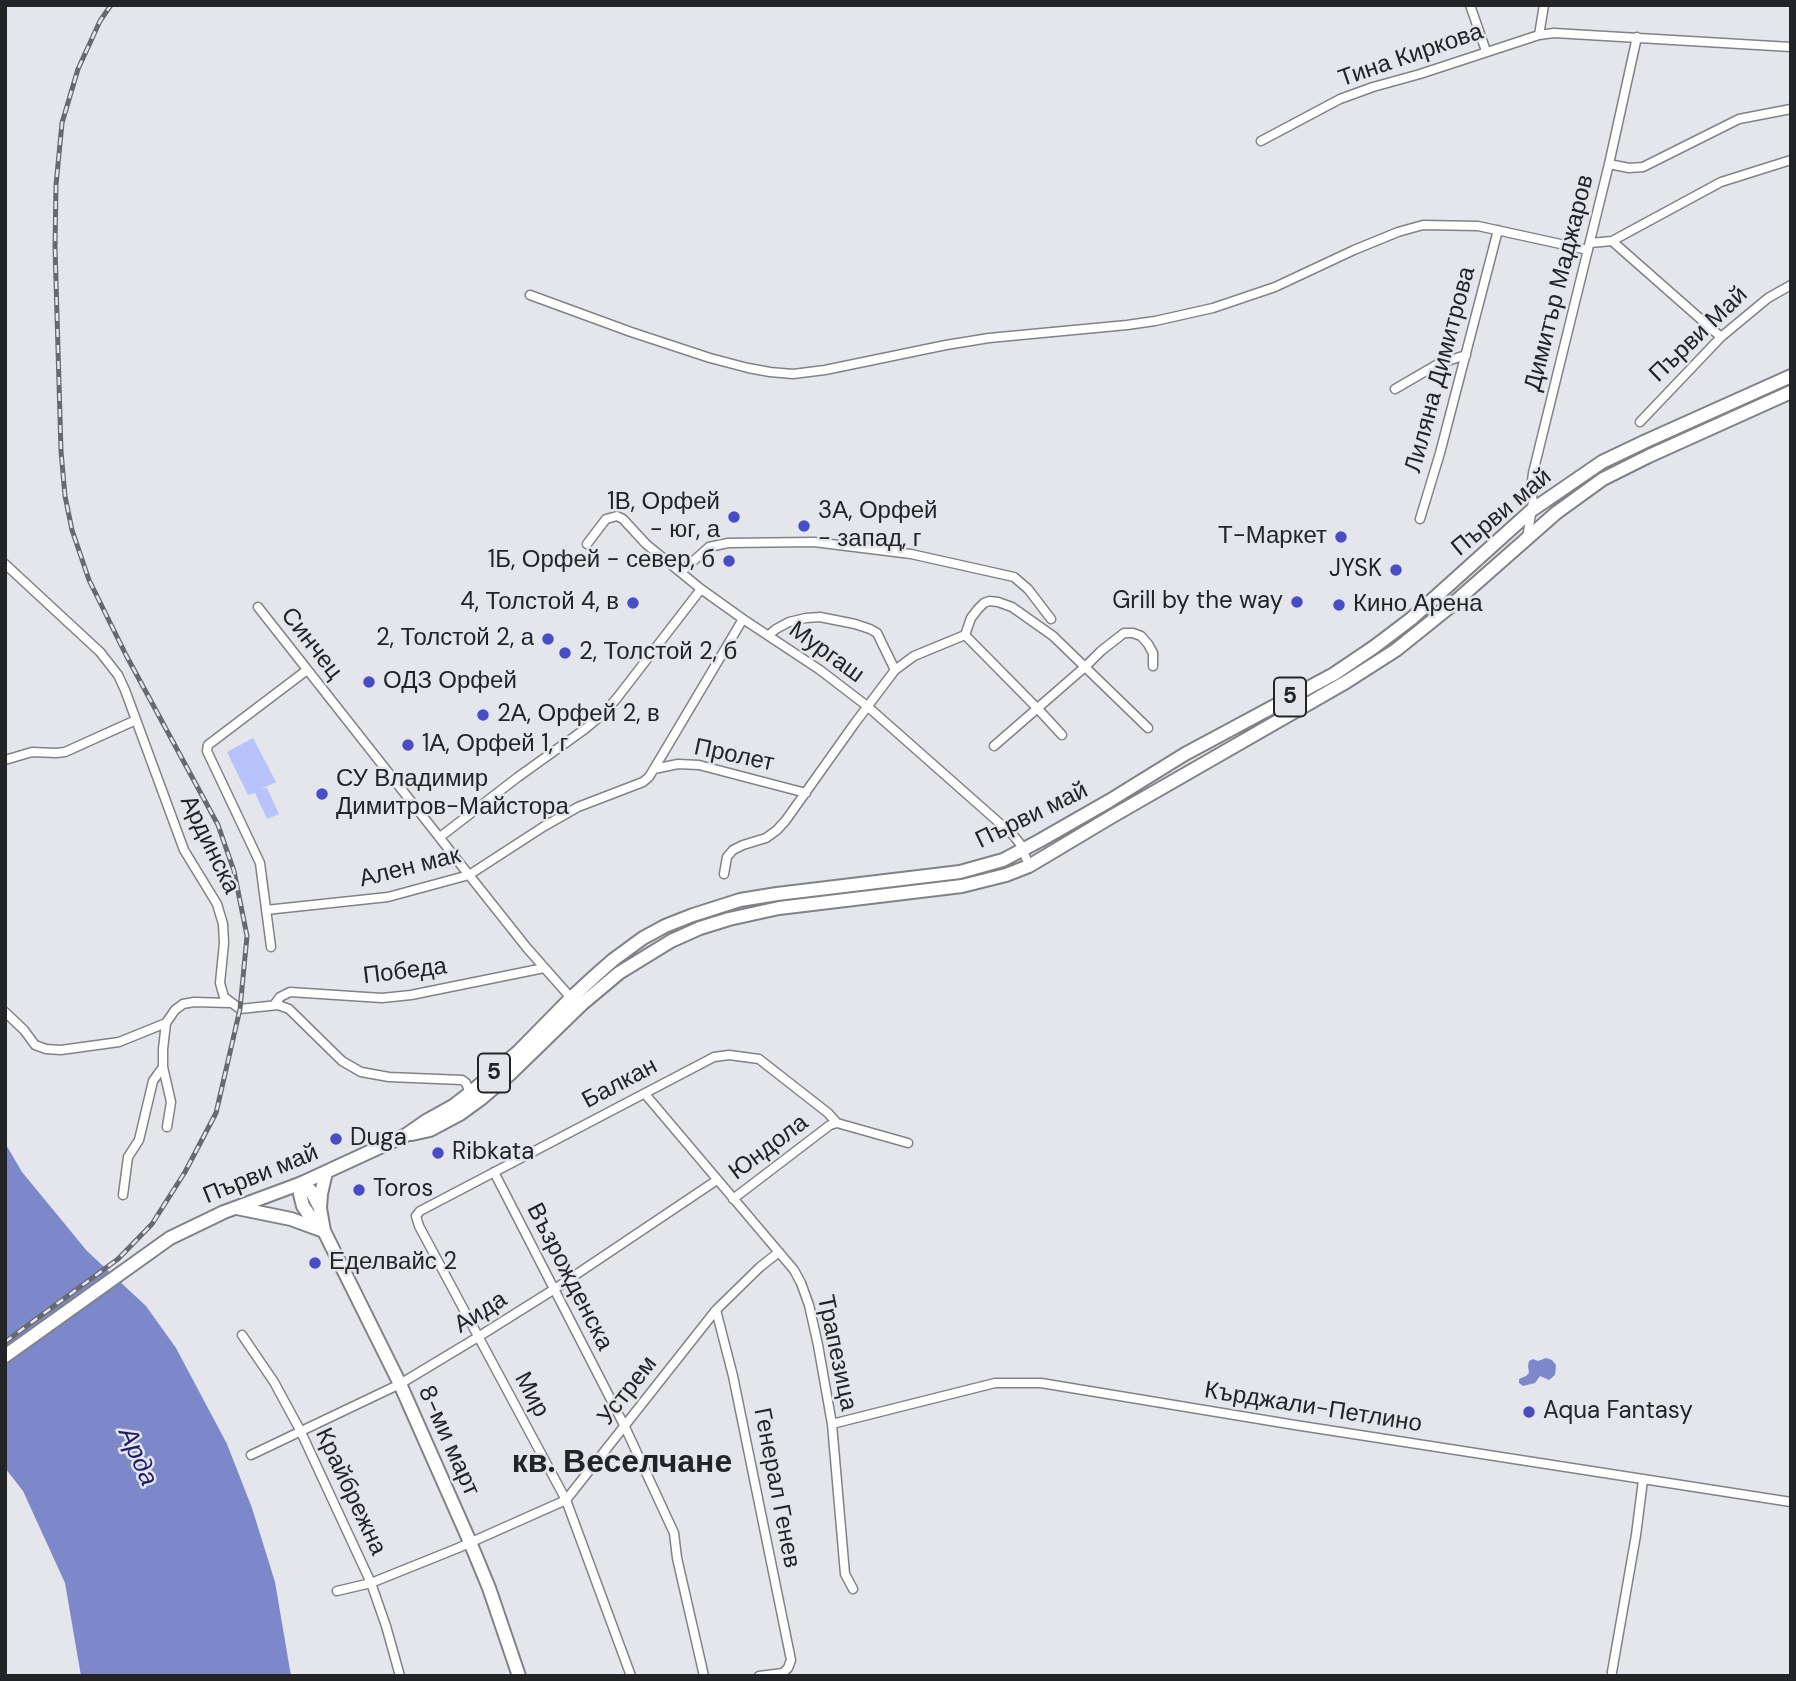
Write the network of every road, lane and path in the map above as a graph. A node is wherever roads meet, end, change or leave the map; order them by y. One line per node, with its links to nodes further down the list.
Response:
1 (1470, 5): 6 (street)
2 (1544, 5): 3 (street)
3 (1539, 35): 4 (street, Тина Киркова); 6 (street, Тина Киркова)
4 (1637, 37): 5 (street, Тина Киркова); 10 (street, Димитър Маджаров)
5 (1791, 47)
6 (1486, 51): 8 (street, Тина Киркова)
7 (1791, 109): 10 (street)
8 (1261, 141)
9 (1791, 160): 12 (street)
10 (1609, 164): 13 (street, Димитър Маджаров)
11 (1498, 230): 13 (street); 15 (street); 17 (street, Лиляна Димитрова)
12 (1612, 241): 13 (street); 16 (street)
13 (1589, 247): 23 (street, Димитър Маджаров)
14 (1791, 285): 16 (street, Първи Май)
15 (530, 295)
16 (1721, 337): 21 (street, Първи Май)
17 (1466, 355): 19 (street); 24 (street, Лиляна Димитрова)
18 (1791, 376): 23 (main road, Първи май / 5)
19 (1395, 389)
20 (1791, 392): 22 (main road, Първи Май / 5)
21 (1640, 422)
22 (1579, 496): 25 (main road, Първи май / 5)
23 (1532, 510): 25 (street, Димитър Маджаров); 49 (main road, Първи май / 5)
24 (1420, 519)
25 (1527, 538): 50 (main road, Първи май / 5)
26 (587, 544): 28 (street, Мургаш)
27 (5, 564): 41 (street, Ардинска)
28 (681, 572): 29 (street, Мургаш); 32 (street)
29 (702, 589): 31 (street, Мургаш); 48 (street)
30 (258, 607): 37 (street, Синчец)
31 (743, 619): 33 (street, Мургаш); 46 (street, Ален мак)
32 (1051, 619)
33 (769, 635): 38 (street); 39 (street, Мургаш)
34 (965, 635): 35 (street); 38 (street); 40 (street)
35 (1086, 666): 36 (street); 40 (street); 42 (street)
36 (1153, 666)
37 (307, 670): 48 (street, Синчец); 53 (street)
38 (895, 670): 39 (street)
39 (867, 706): 47 (street); 49 (street, Мургаш)
40 (1038, 709): 43 (street); 44 (street)
41 (136, 720): 45 (street); 57 (street, Ардинска)
42 (1148, 728)
43 (1062, 735)
44 (994, 746)
45 (5, 760)
46 (654, 769): 47 (street, Пролет); 52 (street, Ален мак)
47 (806, 793): 51 (street)
48 (440, 837): 52 (street, Синчец)
49 (1023, 850): 50 (street, Мургаш); 56 (main road, Първи май / 5)
50 (1029, 866): 56 (main road, Първи май / 5)
51 (724, 874)
52 (469, 875): 53 (street, Ален мак); 55 (street, Синчец)
53 (266, 910): 54 (street)
54 (271, 947)
55 (544, 968): 56 (street, Синчец); 58 (street, Победа)
56 (575, 1002): 62 (main road, Първи май / 5); 66 (main road, Първи май / 5)
57 (230, 1003): 58 (street); 60 (street)
58 (274, 1005): 62 (street)
59 (5, 1012): 60 (street)
60 (166, 1023): 61 (street)
61 (163, 1067): 65 (street); 72 (street)
62 (470, 1093): 66 (main road, Първи май / 5)
63 (645, 1094): 64 (street, Балкан); 69 (street, Балкан); 70 (street, Трапезица)
64 (837, 1123): 67 (street, Юндола); 73 (street, Юндола)
65 (167, 1126)
66 (406, 1136): 68 (main road, Първи май / 5)
67 (908, 1143)
68 (326, 1172): 71 (main road, Първи май / 5); 75 (main road)
69 (494, 1172): 76 (street, Балкан); 79 (street, Възрожденска)
70 (717, 1180): 73 (street, Трапезица); 79 (street, Аида)
71 (302, 1183): 74 (main road, Първи май / 5); 75 (main road); 77 (main road)
72 (123, 1195)
73 (733, 1199): 78 (street, Трапезица)
74 (233, 1208): 77 (main road); 83 (main road, Първи май / 5)
75 (320, 1208): 77 (main road)
76 (416, 1216): 82 (street, Мир)
77 (324, 1231): 84 (main road, 8-ми март)
78 (779, 1252): 80 (street, Устрем); 85 (street, Трапезица)
79 (553, 1290): 82 (street, Аида); 86 (street, Възрожденска)
80 (716, 1310): 86 (street, Устрем); 101 (street, Генерал Генев)
81 (242, 1335): 87 (street, Крайбрежна)
82 (478, 1337): 84 (street, Аида); 90 (street, Мир)
83 (5, 1356)
84 (400, 1384): 87 (street, Аида); 92 (main road, 8-ми март)
85 (832, 1424): 89 (street, Кърджали-Петлино); 94 (street, Трапезица)
86 (625, 1427): 90 (street, Устрем); 100 (street, Възрожденска)
87 (300, 1430): 88 (street, Аида); 93 (street, Крайбрежна)
88 (251, 1455)
89 (1643, 1480): 91 (street, Кърджали-Петлино); 96 (street)
90 (566, 1500): 92 (street, Устрем); 99 (street, Мир)
91 (1791, 1502)
92 (470, 1542): 93 (street, Устрем); 98 (main road, 8-ми март)
93 (371, 1583): 95 (street, Устрем); 97 (street, Крайбрежна)
94 (853, 1590)
95 (337, 1591)
96 (1612, 1672)
97 (400, 1676)
98 (519, 1676)
99 (631, 1676)
100 (704, 1676)
101 (759, 1676)

